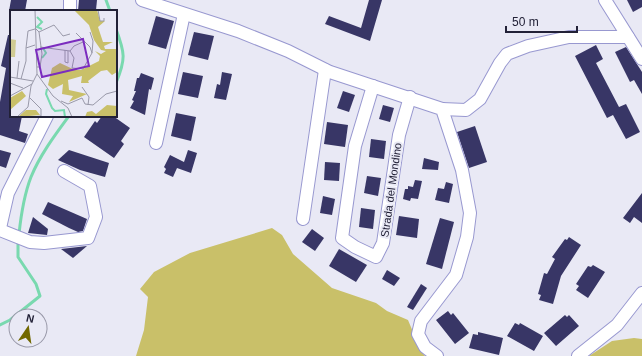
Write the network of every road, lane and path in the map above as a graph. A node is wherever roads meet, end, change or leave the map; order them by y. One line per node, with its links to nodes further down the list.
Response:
1 (142, 0): 3 (street)
2 (605, 0): 4 (street)
3 (184, 14): 6 (street); 11 (street)
4 (628, 37): 5 (street); 9 (street)
5 (642, 58)
6 (325, 70): 7 (street); 13 (street)
7 (373, 86): 8 (street); 8 (street, Strada del Mondino)
8 (410, 97): 9 (street)
9 (442, 109): 16 (street)
10 (46, 117): 14 (street)
11 (156, 142)
12 (64, 171): 14 (street)
13 (303, 219)
14 (0, 229)
15 (642, 293): 17 (street)
16 (438, 356)
17 (578, 356)

